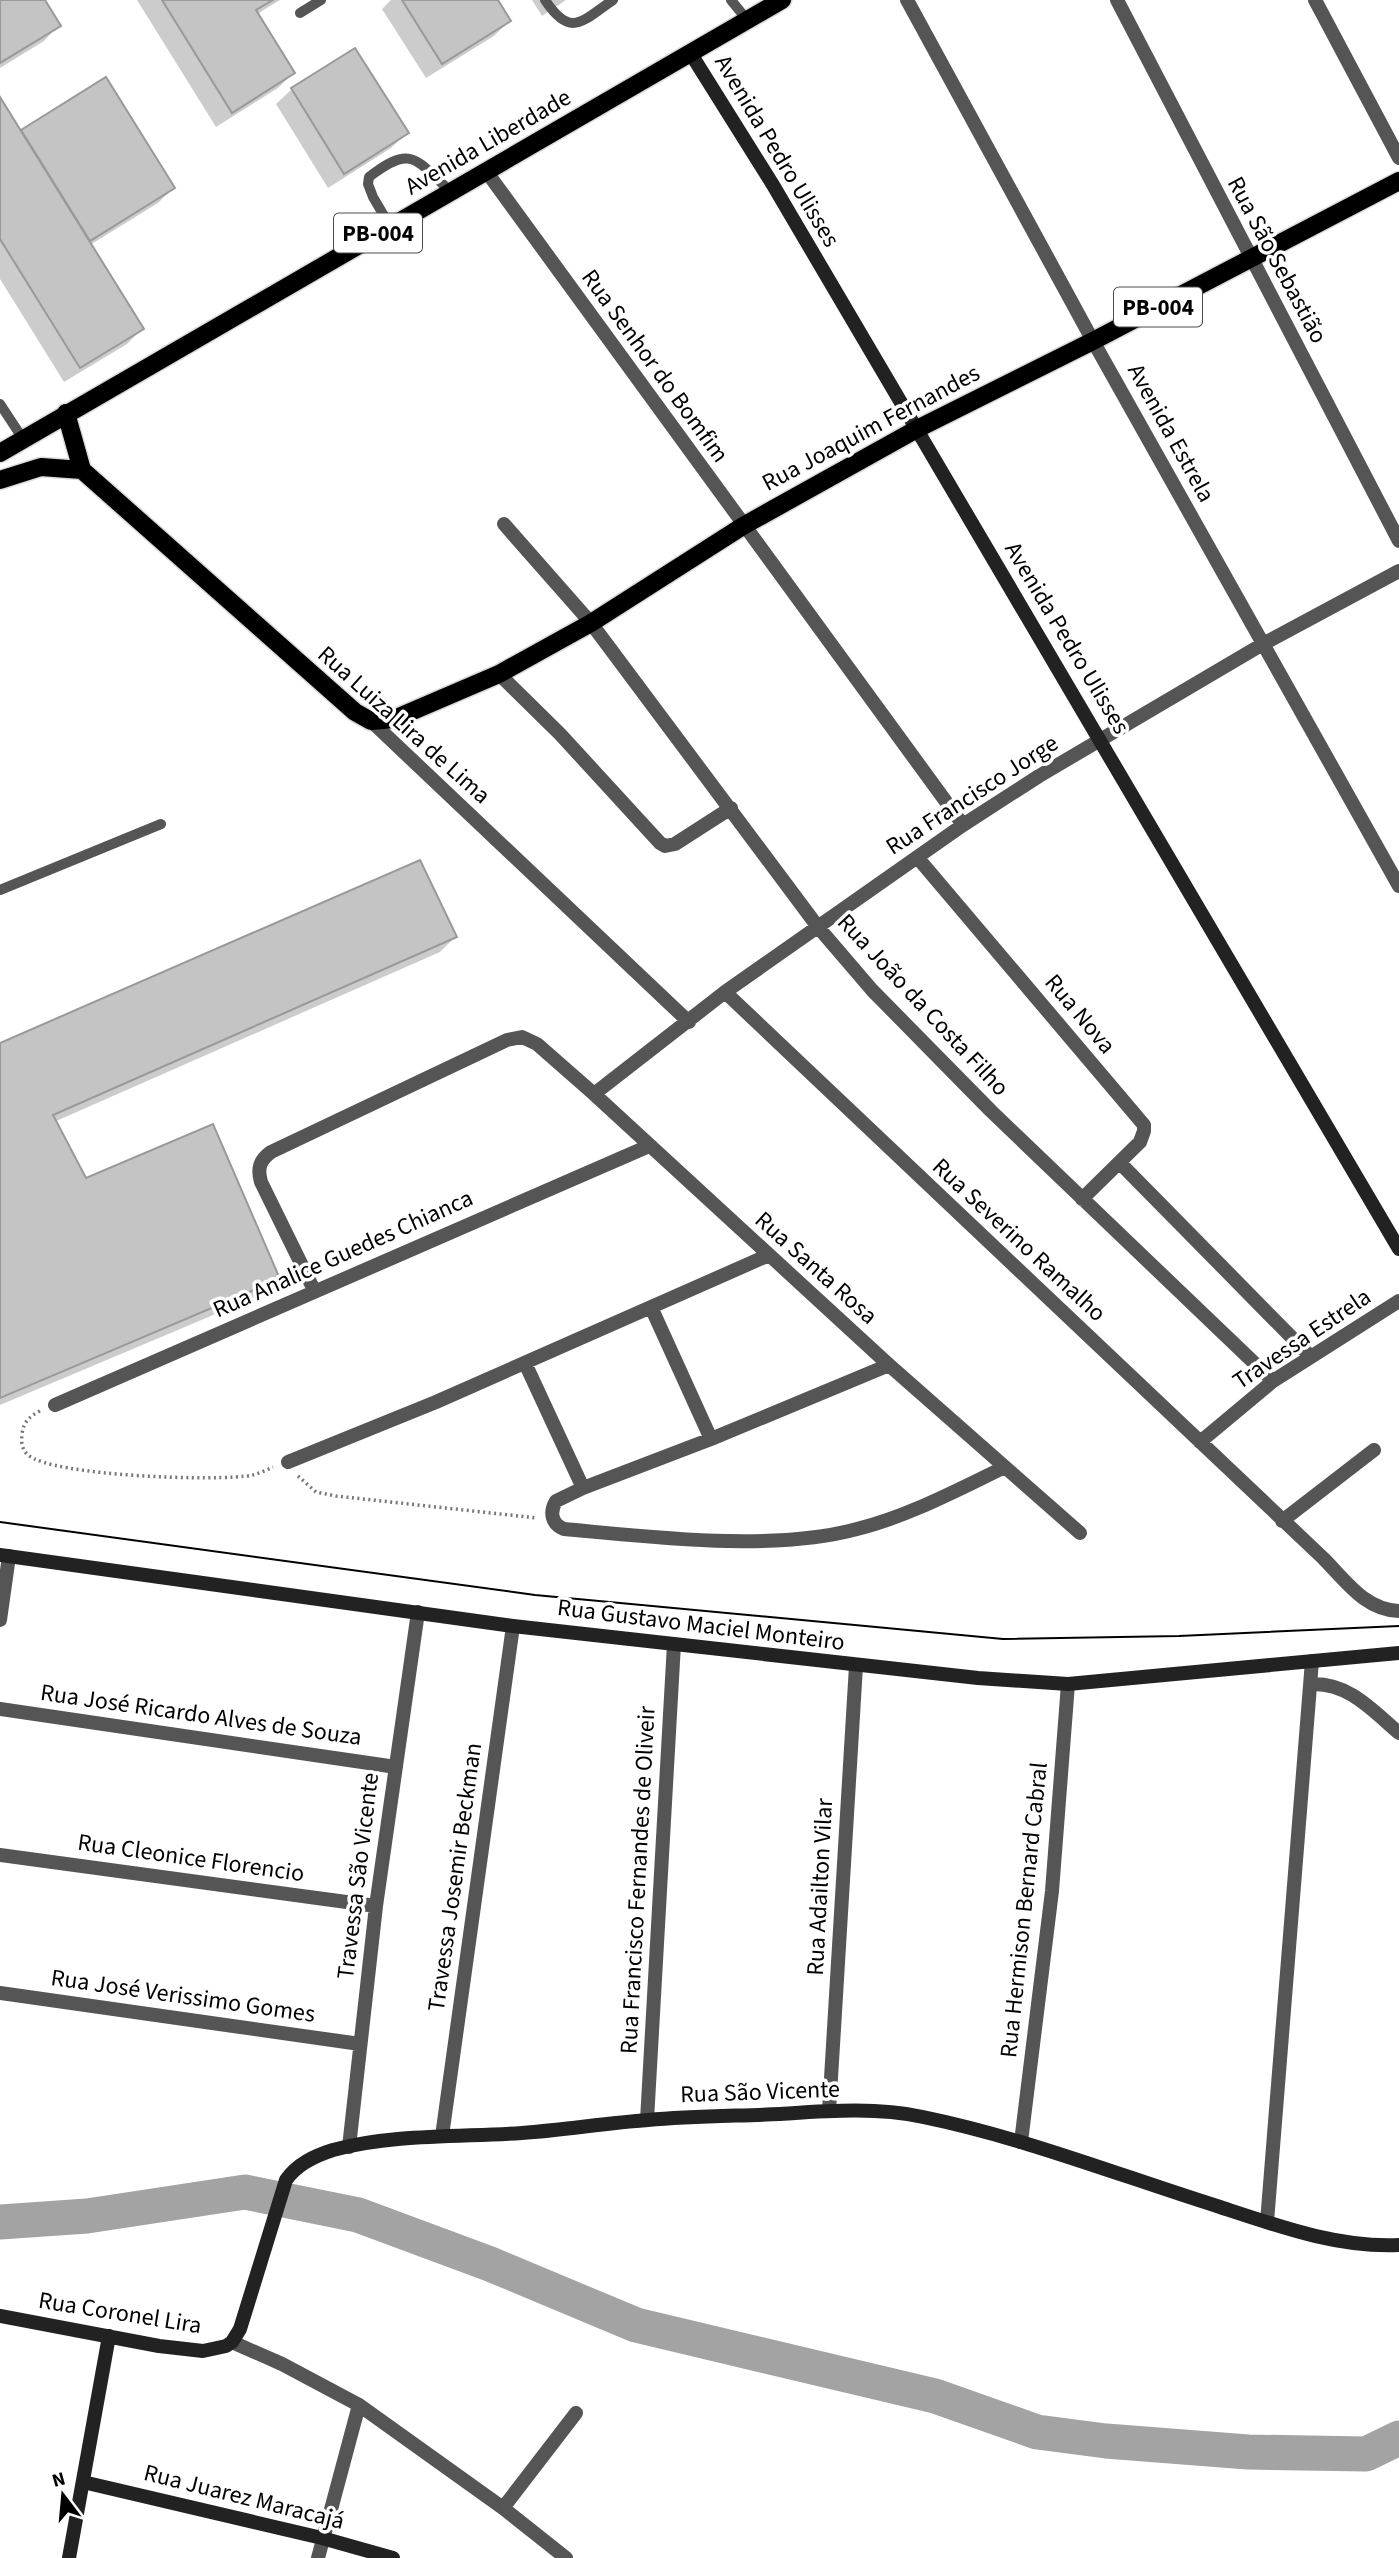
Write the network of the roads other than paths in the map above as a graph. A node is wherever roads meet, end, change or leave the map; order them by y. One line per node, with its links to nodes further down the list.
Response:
1 (321, 0): 9 (lane)
2 (545, 0): 3 (lane)
3 (613, 0)
4 (731, 0): 10 (lane)
5 (781, 0): 10 (main road, Avenida Liberdade / PB-004)
6 (907, 0): 18 (street, Avenida Estrela)
7 (1117, 0): 17 (street, Rua São Sebastião)
8 (1315, 0): 12 (street)
9 (300, 13)
10 (748, 21): 11 (main road, Avenida Liberdade / PB-004)
11 (691, 54): 13 (main road, Avenida Liberdade / PB-004); 21 (street, Avenida Pedro Ulisses)
12 (1399, 158)
13 (486, 171): 15 (main road, Avenida Liberdade / PB-004); 27 (street, Rua Senhor do Bomfim)
14 (1399, 181): 17 (main road, Rua Joaquim Fernandes / PB-004)
15 (450, 191): 16 (main road, Avenida Liberdade / PB-004); 16 (lane)
16 (390, 226): 20 (main road, Avenida Liberdade / PB-004)
17 (1250, 258): 18 (main road, Rua Joaquim Fernandes / PB-004); 28 (street, Rua São Sebastião)
18 (1093, 341): 21 (main road, Rua Joaquim Fernandes / PB-004); 31 (street, Avenida Estrela)
19 (0, 404): 22 (lane)
20 (66, 413): 22 (main road, Avenida Liberdade / PB-004); 24 (main road)
21 (917, 429): 27 (main road, Rua Joaquim Fernandes / PB-004); 34 (street, Avenida Pedro Ulisses)
22 (23, 439): 23 (main road, Avenida Liberdade / PB-004)
23 (0, 453)
24 (82, 470): 25 (main road); 33 (main road, Rua Luiza Lira de Lima)
25 (0, 480)
26 (504, 524): 30 (street, Rua João da Costa Filho)
27 (743, 526): 30 (main road, Rua Joaquim Fernandes / PB-004); 37 (street, Rua Senhor do Bomfim)
28 (1399, 541)
29 (1399, 571): 31 (street, Rua Francisco Jorge)
30 (592, 623): 32 (main road, Rua Joaquim Fernandes / PB-004); 35 (street, Rua João da Costa Filho)
31 (1263, 644): 34 (street, Rua Francisco Jorge); 39 (street, Avenida Estrela)
32 (499, 674): 33 (main road, Rua Joaquim Fernandes / PB-004); 35 (street)
33 (372, 722): 43 (street, Rua Luiza Lira de Lima)
34 (1101, 740): 37 (street, Rua Francisco Jorge); 48 (street, Avenida Pedro Ulisses)
35 (731, 808): 41 (street, Rua João da Costa Filho)
36 (162, 824): 40 (lane)
37 (963, 825): 38 (street, Rua Francisco Jorge)
38 (917, 856): 41 (street, Rua Francisco Jorge); 46 (street, Rua Nova)
39 (1399, 886)
40 (0, 890)
41 (818, 927): 42 (street, Rua Francisco Jorge); 47 (street, Rua João da Costa Filho)
42 (725, 992): 43 (street, Rua Francisco Jorge); 59 (street, Rua Severino Ramalho)
43 (688, 1022): 44 (street, Rua Francisco Jorge)
44 (594, 1094): 45 (street, Rua Santa Rosa); 50 (street, Rua Santa Rosa)
45 (649, 1146): 49 (street, Rua Santa Rosa); 50 (street, Rua Analice Guedes Chianca)
46 (1120, 1163): 47 (street, Rua Nova); 53 (street)
47 (1082, 1199): 56 (street, Rua João da Costa Filho)
48 (1399, 1249)
49 (769, 1255): 52 (street); 55 (street, Rua Santa Rosa)
50 (314, 1290): 57 (street, Rua Analice Guedes Chianca)
51 (1399, 1301): 53 (street, Travessa Estrela)
52 (651, 1307): 54 (street); 58 (street)
53 (1310, 1356): 56 (street, Travessa Estrela)
54 (525, 1363): 61 (street); 63 (street)
55 (888, 1365): 58 (street); 62 (street, Rua Santa Rosa)
56 (1273, 1381): 59 (street, Travessa Estrela)
57 (55, 1405)
58 (711, 1439): 63 (street)
59 (1199, 1442): 64 (street, Rua Severino Ramalho)
60 (1374, 1450): 64 (street)
61 (288, 1462)
62 (1005, 1467): 63 (street); 65 (street, Rua Santa Rosa)
63 (583, 1488)
64 (1282, 1521): 67 (street, Rua Severino Ramalho)
65 (1080, 1534)
66 (4, 1556): 68 (street, Rua Gustavo Maciel Monteiro); 69 (street)
67 (1399, 1611)
68 (418, 1612): 70 (street, Rua Gustavo Maciel Monteiro); 79 (street, Travessa São Vicente)
69 (0, 1620)
70 (513, 1626): 71 (street, Rua Gustavo Maciel Monteiro); 86 (street, Travessa Josemir Beckman)
71 (674, 1644): 74 (street, Rua Gustavo Maciel Monteiro); 85 (street, Rua Francisco Fernandes de Oliveir)
72 (1399, 1653): 73 (street, Rua Gustavo Maciel Monteiro)
73 (1312, 1661): 75 (street, Rua Gustavo Maciel Monteiro); 76 (street)
74 (856, 1666): 75 (street, Rua Gustavo Maciel Monteiro); 84 (street, Rua Adailton Vilar)
75 (1068, 1684): 87 (street, Rua Hermison Bernard Cabral)
76 (1312, 1684): 78 (street); 89 (street)
77 (0, 1709): 79 (street, Rua José Ricardo Alves de Souza)
78 (1399, 1733)
79 (396, 1767): 81 (street, Travessa São Vicente)
80 (0, 1855): 81 (street, Rua Cleonice Florencio)
81 (376, 1906): 83 (street, Travessa São Vicente)
82 (0, 1993): 83 (street, Rua José Verissimo Gomes)
83 (360, 2044): 88 (street, Travessa São Vicente)
84 (829, 2111): 85 (street, Rua São Vicente); 87 (street, Rua São Vicente)
85 (647, 2120): 86 (street, Rua São Vicente)
86 (442, 2136): 88 (street, Rua São Vicente)
87 (1021, 2141): 89 (street, Rua São Vicente)
88 (349, 2147): 93 (street, Rua São Vicente)
89 (1267, 2222): 90 (street, Rua São Vicente)
90 (1399, 2245)
91 (0, 2316): 92 (street, Rua Coronel Lira)
92 (109, 2336): 93 (street, Rua Coronel Lira); 96 (street)
93 (232, 2342): 94 (street)
94 (359, 2405): 97 (street); 98 (street)
95 (576, 2413): 97 (street)
96 (83, 2482): 98 (street, Rua Juarez Maracajá); 100 (street)
97 (503, 2508): 99 (street)
98 (322, 2539): 101 (street); 102 (street, Rua Juarez Maracajá)
99 (559, 2556)
100 (69, 2558)
101 (318, 2558)
102 (393, 2558)

